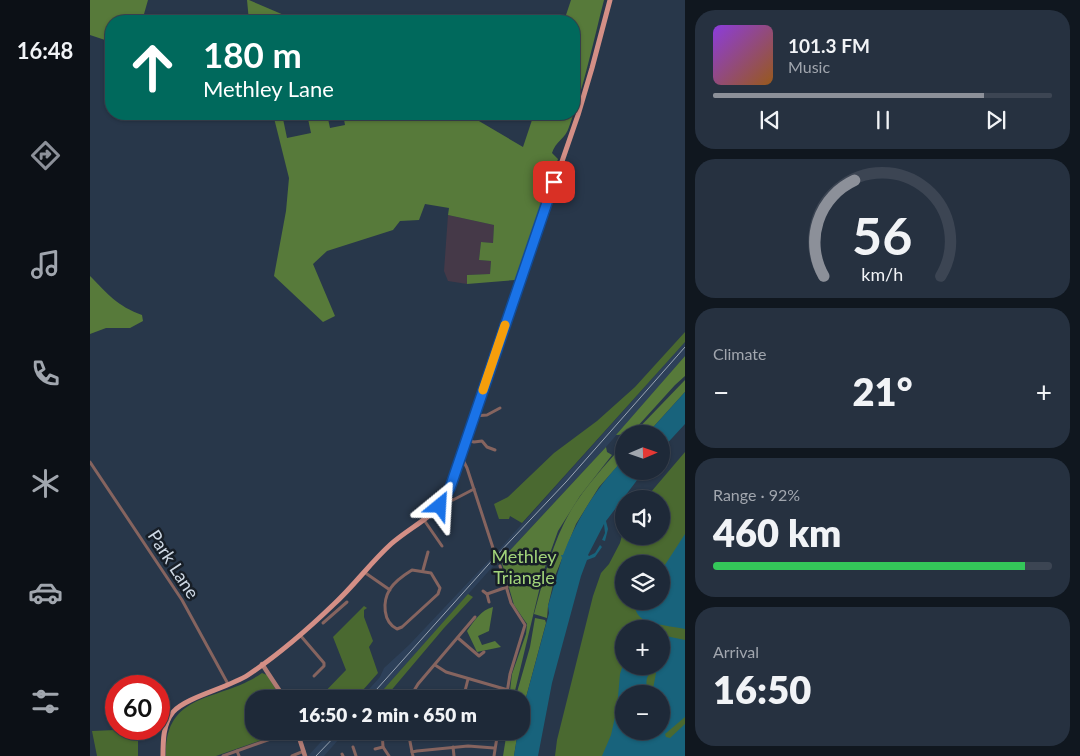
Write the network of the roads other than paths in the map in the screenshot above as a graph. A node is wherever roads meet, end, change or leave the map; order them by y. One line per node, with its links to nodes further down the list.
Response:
1 (610, 0): 2 (main road)
2 (580, 108)
3 (576, 120): 5 (main road)
4 (500, 408): 5 (street)
5 (474, 416): 6 (main road)
6 (466, 440): 7 (street); 8 (main road)
7 (495, 450)
8 (460, 461): 10 (street); 11 (main road)
9 (90, 462): 36 (street, Park Lane)
10 (474, 489): 11 (street); 14 (street)
11 (446, 498): 12 (main road)
12 (424, 519): 13 (street); 18 (main road)
13 (442, 546)
14 (494, 551)
15 (428, 552): 17 (street)
16 (500, 566): 19 (street)
17 (423, 570): 20 (street); 20 (street)
18 (364, 572): 20 (street); 25 (main road)
19 (507, 587): 22 (street); 40 (street)
20 (390, 590)
21 (483, 591): 22 (street)
22 (487, 594): 24 (street)
23 (346, 602): 26 (street)
24 (489, 602)
25 (329, 609): 26 (street); 29 (main road)
26 (334, 614): 28 (street)
27 (475, 616): 30 (street)
28 (324, 624)
29 (300, 634): 32 (main road); 34 (street)
30 (458, 638): 31 (street); 33 (street)
31 (484, 652)
32 (262, 664): 36 (main road); 37 (street)
33 (435, 665): 35 (street); 38 (street)
34 (314, 676)
35 (468, 679): 39 (street); 40 (street)
36 (229, 686): 55 (main road)
37 (279, 690)
38 (413, 690)
39 (465, 690)
40 (508, 690)
41 (269, 740): 51 (street)
42 (299, 740): 52 (street)
43 (383, 740): 47 (street)
44 (410, 740): 53 (street)
45 (496, 740): 49 (street)
46 (353, 747): 54 (street)
47 (383, 747): 50 (street); 59 (street)
48 (453, 747): 49 (street); 53 (street); 60 (street)
49 (494, 748): 61 (street)
50 (374, 749)
51 (237, 751): 56 (street); 57 (street)
52 (305, 754): 58 (street)
53 (412, 754)
54 (359, 755)
55 (163, 756)
56 (223, 756)
57 (239, 756)
58 (292, 756)
59 (389, 756)
60 (454, 756)
61 (494, 756)

